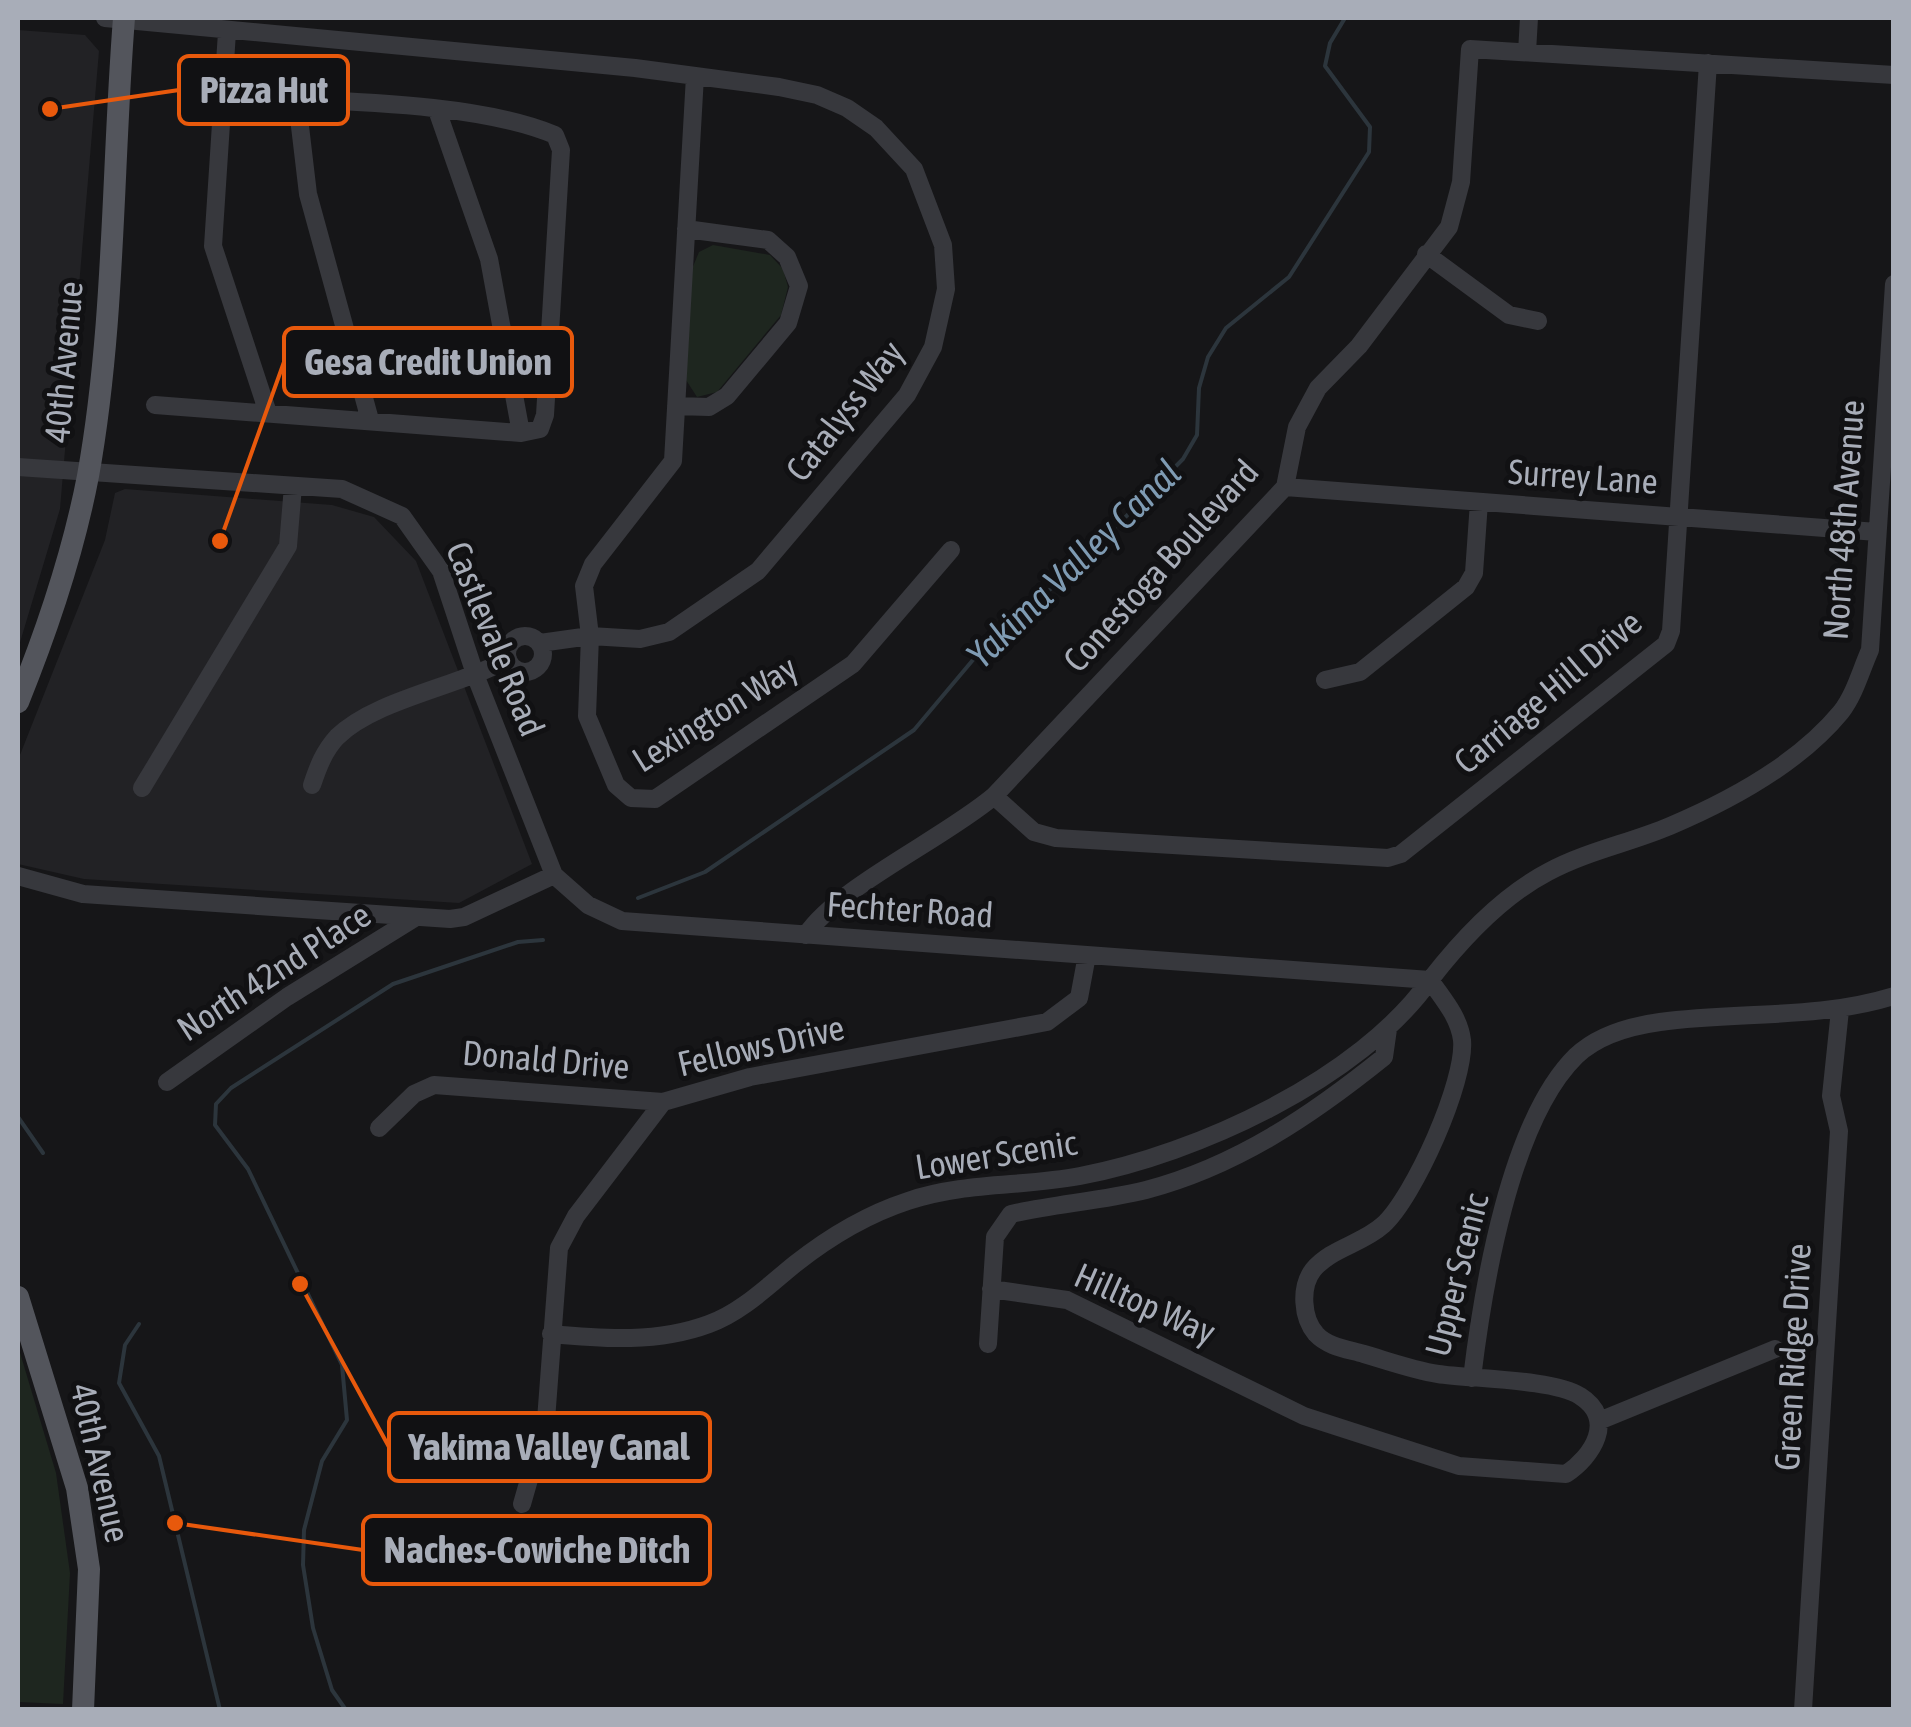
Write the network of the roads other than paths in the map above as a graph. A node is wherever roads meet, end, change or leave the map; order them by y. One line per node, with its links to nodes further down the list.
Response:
1 (118, 18): 3 (street, Catalyss Way); 22 (main road, 40th Avenue)
2 (1529, 18): 4 (street)
3 (226, 32): 7 (street, Catalyss Way); 8 (street)
4 (1528, 52): 5 (street, Conestoga Boulevard); 12 (street, Conestoga Boulevard)
5 (1708, 63): 6 (street, Conestoga Boulevard); 26 (street, Carriage Hill Drive)
6 (1894, 75)
7 (694, 76): 11 (street, Lexington Way); 29 (street, Catalyss Way)
8 (220, 95): 9 (street); 18 (street)
9 (297, 101): 10 (street); 19 (street)
10 (437, 110): 20 (street); 20 (street)
11 (686, 229): 17 (street, Lexington Way); 17 (street)
12 (1426, 254): 14 (street); 24 (street, Conestoga Boulevard)
13 (1894, 284): 15 (street, North 48th Avenue)
14 (1538, 321)
15 (1890, 402): 27 (street, North 48th Avenue)
16 (155, 405): 18 (street)
17 (676, 406): 29 (street, Lexington Way)
18 (268, 413): 19 (street)
19 (370, 420): 20 (street)
20 (521, 433)
21 (18, 468): 22 (street, Castlevale Road)
22 (88, 474): 23 (street, Castlevale Road); 34 (main road, 40th Avenue)
23 (293, 486): 32 (street, Castlevale Road); 36 (street)
24 (1285, 488): 25 (street, Surrey Lane); 37 (street, Conestoga Boulevard)
25 (1479, 502): 26 (street, Surrey Lane); 33 (street)
26 (1681, 517): 27 (street, Surrey Lane); 37 (street, Carriage Hill Drive)
27 (1877, 532): 43 (street, North 48th Avenue)
28 (951, 550): 29 (street, Lexington Way)
29 (590, 636): 30 (street, Catalyss Way)
30 (540, 643): 31 (street, Catalyss Way); 31 (street, Catalyss Way)
31 (508, 659): 32 (street, Catalyss Way)
32 (476, 677): 35 (street, Catalyss Way); 38 (street, Castlevale Road)
33 (1325, 680)
34 (18, 702)
35 (312, 785)
36 (142, 788)
37 (994, 796): 41 (street, Conestoga Boulevard)
38 (554, 874): 40 (street); 41 (street, Fechter Road)
39 (18, 876): 40 (street)
40 (417, 917): 47 (street, North 42nd Place)
41 (806, 935): 42 (street, Fechter Road)
42 (1087, 956): 43 (street, Fechter Road); 48 (street, Fellows Drive)
43 (1430, 980): 46 (street, Lower Scenic); 55 (street, Upper Scenic)
44 (1894, 996): 45 (street, Upper Scenic)
45 (1840, 1010): 55 (street, Upper Scenic); 59 (street, Green Ridge Drive)
46 (1388, 1029): 50 (street, Hilltop Way); 52 (street, Lower Scenic)
47 (167, 1082)
48 (663, 1102): 49 (street, Donald Drive); 52 (street, Fellows Drive)
49 (379, 1128)
50 (991, 1289): 53 (street); 56 (street, Hilltop Way)
51 (18, 1297): 58 (main road, 40th Avenue)
52 (551, 1334): 57 (street, Fellows Drive)
53 (988, 1344)
54 (1775, 1348): 56 (street)
55 (1472, 1378): 56 (street)
56 (1599, 1421)
57 (522, 1504)
58 (84, 1710)
59 (1803, 1710)

